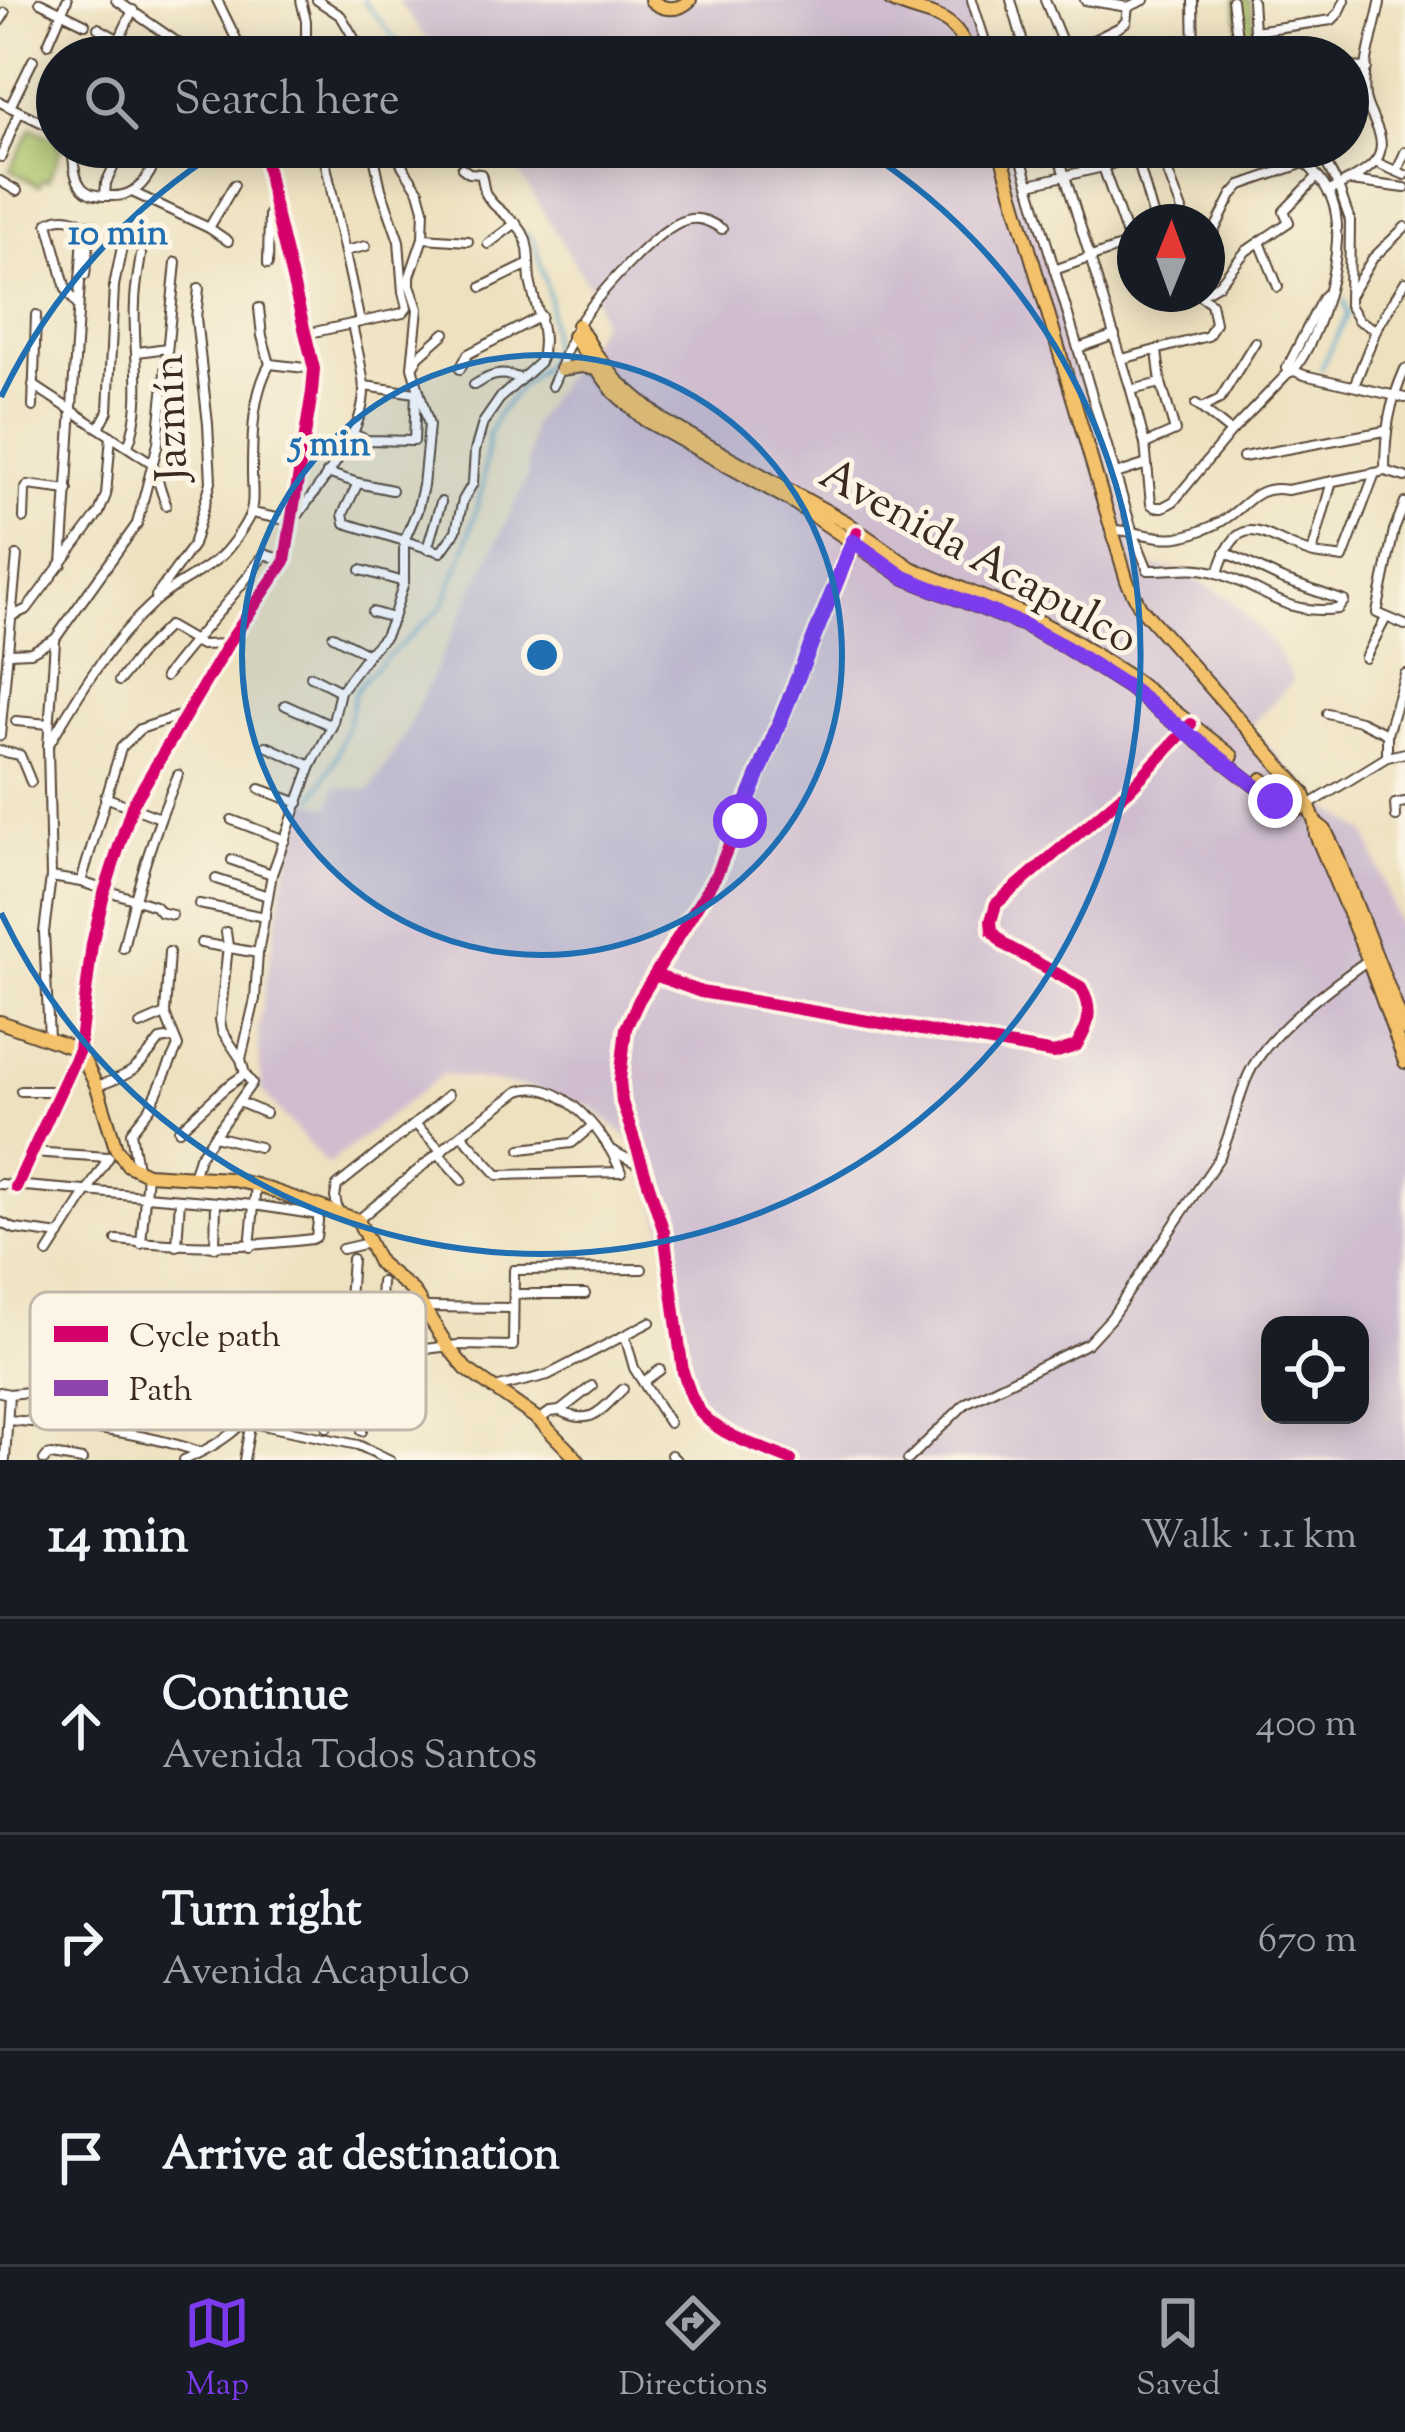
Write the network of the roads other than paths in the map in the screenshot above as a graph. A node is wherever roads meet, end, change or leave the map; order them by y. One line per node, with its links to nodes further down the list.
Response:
1 (67, 0): 22 (street)
2 (116, 0): 23 (street)
3 (302, 0): 32 (street)
4 (317, 0): 33 (street)
5 (651, 0): 6 (main road)
6 (691, 0)
7 (890, 0): 34 (main road)
8 (972, 0): 35 (street)
9 (1011, 0): 36 (street)
10 (1045, 0): 37 (street)
11 (1085, 0): 21 (street)
12 (1144, 0): 21 (street)
13 (1192, 0): 39 (street)
14 (1232, 0): 40 (street)
15 (1252, 0): 26 (street)
16 (1345, 0): 26 (street)
17 (1369, 0): 18 (street)
18 (1382, 1): 42 (street)
19 (40, 2): 22 (street)
20 (216, 2): 31 (street)
21 (1128, 8): 38 (street)
22 (62, 12): 24 (street); 27 (street)
23 (131, 14): 29 (street); 30 (street)
24 (85, 24)
25 (98, 28): 28 (street)
26 (1254, 31): 41 (street)
27 (52, 36)
28 (111, 36)
29 (120, 36)
30 (158, 36)
31 (234, 36)
32 (306, 36)
33 (351, 36)
34 (961, 36)
35 (983, 36)
36 (1021, 36)
37 (1058, 36)
38 (1103, 36)
39 (1193, 36)
40 (1237, 36)
41 (1256, 36)
42 (1369, 59)
43 (33, 60): 45 (street)
44 (0, 102): 45 (street)
45 (15, 109): 47 (street); 49 (street)
46 (1369, 109): 50 (street)
47 (36, 120)
48 (1405, 152): 71 (street)
49 (1, 157)
50 (1375, 162): 51 (street); 71 (street)
51 (1369, 166)
52 (76, 168): 84 (street)
53 (114, 168): 84 (street)
54 (152, 168): 83 (street)
55 (267, 168): 88 (street)
56 (327, 168): 103 (street)
57 (376, 168): 122 (street)
58 (404, 168): 95 (street)
59 (462, 168): 90 (street)
60 (1005, 168): 180 (main road)
61 (1025, 168): 78 (street)
62 (1062, 168): 73 (street)
63 (1099, 168): 73 (street)
64 (1103, 168): 85 (street)
65 (1140, 168): 86 (street)
66 (1166, 168): 87 (street)
67 (1290, 168): 89 (street)
68 (1308, 168): 74 (street)
69 (1330, 168): 72 (street)
70 (1366, 168): 75 (street)
71 (1401, 173)
72 (1333, 174): 75 (street); 79 (street)
73 (1064, 177): 78 (street); 105 (street)
74 (1316, 178): 82 (street); 99 (street)
75 (1349, 180): 79 (street); 80 (street)
76 (0, 182): 81 (street)
77 (234, 184): 93 (street)
78 (1030, 184): 109 (street)
79 (1338, 186): 82 (street); 115 (street)
80 (1405, 188)
81 (17, 191)
82 (1328, 192): 116 (street)
83 (134, 193): 84 (street); 93 (street)
84 (105, 196)
85 (1117, 204)
86 (1150, 204)
87 (1180, 204)
88 (274, 206): 107 (street); 126 (street)
89 (1225, 209)
90 (516, 223): 100 (street); 108 (street)
91 (91, 224): 117 (street)
92 (1405, 226): 115 (street)
93 (209, 228): 96 (street)
94 (722, 229): 123 (street)
95 (423, 238): 97 (street); 135 (street)
96 (228, 241)
97 (468, 241)
98 (123, 242): 155 (street)
99 (1260, 242): 110 (street); 113 (street)
100 (488, 244)
101 (366, 246): 103 (street)
102 (1117, 249): 105 (street)
103 (345, 251): 122 (street)
104 (141, 255): 132 (street)
105 (1091, 258): 109 (street); 127 (street)
106 (176, 262): 129 (street)
107 (268, 264)
108 (529, 264): 112 (street); 121 (street)
109 (1054, 270): 130 (street)
110 (1225, 277)
111 (1405, 282): 124 (street)
112 (482, 287)
113 (1278, 287)
114 (199, 288): 194 (street, Jazmín)
115 (1348, 292): 116 (street); 124 (street)
116 (1327, 295): 141 (street)
117 (79, 302): 117 (street); 154 (street)
118 (259, 308): 134 (street)
119 (1213, 312): 131 (street)
120 (36, 315): 144 (street)
121 (541, 316): 137 (street); 142 (street)
122 (356, 323): 126 (street); 146 (street)
123 (576, 330): 138 (street); 139 (main road, Avenida Acapulco); 182 (main road, Avenida Acapulco)
124 (1376, 331): 148 (street)
125 (445, 333): 135 (street)
126 (305, 334): 136 (street)
127 (1115, 335): 130 (street); 133 (street)
128 (1255, 341): 157 (street)
129 (166, 348): 132 (street); 163 (street)
130 (1078, 348): 167 (street)
131 (1157, 350): 133 (street); 143 (street)
132 (138, 352): 161 (street)
133 (1122, 359): 149 (street)
134 (270, 364): 136 (street); 176 (street)
135 (412, 367): 150 (street)
136 (314, 369): 178 (street)
137 (460, 369)
138 (561, 369): 139 (main road); 147 (street)
139 (596, 369): 182 (main road, Avenida Acapulco)
140 (1405, 369): 151 (street)
141 (1289, 371): 148 (street); 157 (street)
142 (521, 379): 145 (street); 185 (street)
143 (1161, 383): 149 (street); 160 (street)
144 (33, 385): 153 (street); 154 (street)
145 (474, 385)
146 (364, 386): 150 (street); 158 (street)
147 (552, 386)
148 (1354, 386): 151 (street)
149 (1131, 391): 160 (street)
150 (418, 393): 158 (street); 184 (street)
151 (1394, 395): 152 (street); 156 (street)
152 (1405, 398)
153 (32, 406)
154 (74, 413): 155 (street); 171 (street)
155 (99, 428): 159 (street)
156 (1385, 431): 162 (street); 165 (street)
157 (1231, 432): 164 (street)
158 (352, 434): 166 (street)
159 (111, 436): 161 (street); 190 (street)
160 (1145, 444): 164 (street)
161 (128, 446): 163 (street)
162 (1243, 457)
163 (152, 463): 175 (street); 201 (street)
164 (1147, 464): 167 (street)
165 (1380, 472): 168 (street); 169 (street); 187 (street)
166 (327, 473): 170 (street); 178 (street)
167 (1116, 474): 181 (street)
168 (1405, 477)
169 (1332, 481): 181 (street); 187 (street)
170 (358, 483): 172 (street); 184 (street)
171 (68, 490): 177 (street); 190 (street)
172 (392, 490)
173 (441, 502): 185 (street)
174 (1405, 502): 196 (street)
175 (166, 505)
176 (252, 513): 178 (street); 194 (street)
177 (24, 518)
178 (291, 521): 189 (street)
179 (1285, 523): 183 (street)
180 (1113, 530): 181 (street); 234 (main road)
181 (1132, 530): 192 (street)
182 (855, 536): 218 (main road, Avenida Acapulco); 257 (street)
183 (1283, 539): 186 (street); 187 (street)
184 (404, 541): 185 (street); 193 (street)
185 (428, 549)
186 (1225, 552): 192 (street); 192 (street)
187 (1312, 554)
188 (16, 556): 197 (street)
189 (285, 561): 202 (street); 203 (street)
190 (62, 564): 197 (street)
191 (361, 570): 193 (street)
192 (1218, 573)
193 (404, 582): 198 (street)
194 (152, 603): 221 (street)
195 (373, 612): 198 (street)
196 (1382, 615): 199 (street); 206 (street)
197 (12, 616): 204 (street)
198 (393, 618): 205 (street)
199 (1405, 625)
200 (333, 636): 205 (street)
201 (55, 640): 204 (street); 216 (street)
202 (191, 641): 203 (street); 209 (street); 210 (street)
203 (228, 644): 214 (street)
204 (10, 653): 220 (street)
205 (368, 654): 211 (street)
206 (1365, 658)
207 (1405, 674): 219 (street)
208 (311, 676): 211 (street)
209 (164, 677)
210 (119, 682)
211 (340, 691): 217 (street)
212 (285, 706): 217 (street)
213 (1327, 713): 219 (street)
214 (186, 714): 230 (street); 233 (street)
215 (16, 721): 216 (street)
216 (50, 724): 221 (street)
217 (332, 726): 226 (street)
218 (1188, 727): 234 (main road, Avenida Acapulco); 257 (street)
219 (1387, 734): 225 (street)
220 (0, 736)
221 (48, 746): 241 (street)
222 (266, 746): 226 (street)
223 (0, 751): 228 (street)
224 (1405, 753): 225 (street)
225 (1387, 757): 234 (street)
226 (311, 766): 232 (street)
227 (178, 775): 236 (street)
228 (31, 782)
229 (260, 789): 232 (street)
230 (105, 797): 233 (street); 243 (street)
231 (1405, 802): 235 (street)
232 (299, 803): 238 (street)
233 (132, 806): 236 (street); 244 (street)
234 (1309, 806): 256 (main road)
235 (1396, 817)
236 (160, 818): 246 (street)
237 (232, 820): 238 (street)
238 (285, 840): 240 (street)
239 (232, 860): 240 (street)
240 (272, 874): 245 (street)
241 (51, 878): 243 (street); 263 (street)
242 (216, 879): 245 (street)
243 (82, 882): 244 (street)
244 (105, 890): 246 (street); 264 (street)
245 (268, 896): 249 (street)
246 (134, 898): 248 (street); 253 (street)
247 (199, 904): 249 (street)
248 (172, 915)
249 (265, 917): 255 (street)
250 (226, 932): 252 (street)
251 (200, 944): 252 (street)
252 (228, 946): 255 (street); 265 (street)
253 (123, 947)
254 (169, 952): 258 (street)
255 (258, 953): 265 (street)
256 (1372, 957): 261 (main road); 266 (main road); 351 (street)
257 (655, 975): 285 (street)
258 (165, 1014): 260 (street); 262 (street)
259 (0, 1022): 263 (main road)
260 (140, 1025)
261 (1405, 1030)
262 (173, 1038): 268 (street); 286 (street)
263 (49, 1039): 264 (main road)
264 (79, 1050): 268 (main road); 270 (street)
265 (241, 1059): 267 (street)
266 (1405, 1062)
267 (244, 1074): 272 (street); 276 (street)
268 (97, 1087): 284 (main road)
269 (21, 1091): 270 (street)
270 (59, 1091): 282 (street)
271 (448, 1095): 274 (street)
272 (238, 1101): 273 (street); 278 (street)
273 (265, 1113)
274 (415, 1124): 283 (street); 298 (street)
275 (592, 1126): 277 (street); 280 (street); 281 (street)
276 (179, 1130)
277 (461, 1134): 281 (street); 283 (street)
278 (214, 1136): 279 (street); 287 (street)
279 (259, 1147)
280 (521, 1149)
281 (613, 1150): 285 (street)
282 (31, 1152): 284 (street); 291 (street)
283 (440, 1152): 288 (street); 299 (street)
284 (115, 1157): 286 (main road); 292 (street)
285 (643, 1166): 350 (street)
286 (142, 1172): 287 (main road); 293 (street)
287 (193, 1177): 290 (main road)
288 (462, 1180)
289 (0, 1184): 291 (street)
290 (256, 1185): 296 (street); 297 (main road)
291 (16, 1186): 292 (street)
292 (89, 1192): 293 (street); 301 (street)
293 (144, 1197): 294 (street); 304 (street)
294 (180, 1199): 295 (street); 305 (street)
295 (216, 1202): 296 (street); 306 (street)
296 (254, 1205): 297 (street); 307 (street)
297 (319, 1210): 298 (main road); 307 (street)
298 (338, 1211): 299 (main road)
299 (358, 1220): 303 (main road)
300 (0, 1222): 301 (street)
301 (60, 1235): 309 (street)
302 (117, 1240): 304 (street)
303 (369, 1243): 308 (street); 315 (main road)
304 (141, 1244): 305 (street)
305 (177, 1246): 306 (street)
306 (215, 1247): 307 (street)
307 (250, 1247)
308 (342, 1250)
309 (48, 1253)
310 (352, 1259): 313 (street)
311 (641, 1269): 316 (street)
312 (381, 1282): 314 (street)
313 (350, 1292)
314 (380, 1292)
315 (414, 1292)
316 (514, 1294): 317 (street); 320 (street)
317 (585, 1294)
318 (426, 1307): 320 (street)
319 (426, 1309): 323 (main road)
320 (513, 1309): 323 (street)
321 (650, 1322): 322 (street)
322 (625, 1336): 326 (street); 328 (street)
323 (448, 1347): 324 (street); 328 (main road)
324 (426, 1350)
325 (660, 1370): 326 (street)
326 (644, 1382): 335 (street)
327 (592, 1386): 331 (street)
328 (495, 1388): 333 (main road)
329 (623, 1389): 331 (street)
330 (5, 1394): 332 (street)
331 (560, 1411): 333 (street)
332 (8, 1420): 334 (street); 340 (street)
333 (539, 1420): 349 (main road)
334 (30, 1422)
335 (668, 1423)
336 (103, 1430): 341 (street)
337 (236, 1430): 341 (street)
338 (247, 1430): 347 (street)
339 (289, 1430): 342 (street)
340 (3, 1433): 344 (street)
341 (202, 1456): 346 (street)
342 (378, 1457): 348 (street)
343 (45, 1458): 345 (street)
344 (5, 1460)
345 (82, 1460)
346 (184, 1460)
347 (244, 1460)
348 (390, 1460)
349 (578, 1460)
350 (791, 1460)
351 (908, 1460)

